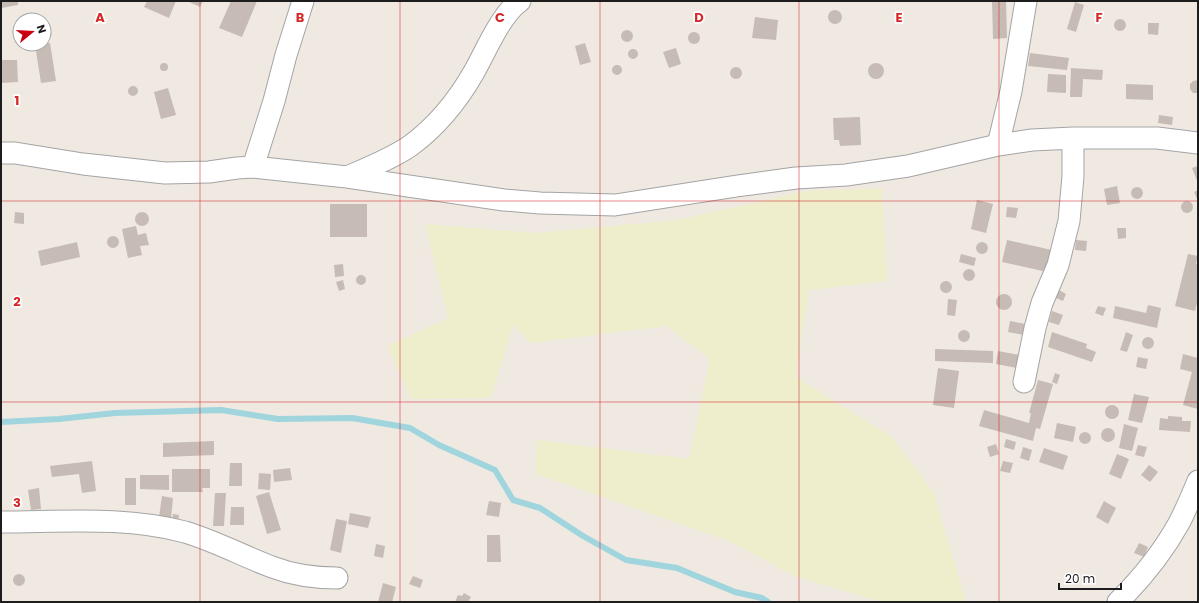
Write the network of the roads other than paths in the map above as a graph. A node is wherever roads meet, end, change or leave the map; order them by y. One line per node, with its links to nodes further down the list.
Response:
1 (303, 1): 8 (street)
2 (520, 1): 9 (street)
3 (1026, 1): 6 (street)
4 (1073, 138): 5 (street); 6 (street); 10 (street)
5 (1198, 143)
6 (998, 145): 9 (street)
7 (1, 152): 8 (street)
8 (253, 167): 9 (street)
9 (347, 177)
10 (1024, 382)
11 (1198, 481): 14 (street)
12 (1, 522): 13 (street)
13 (337, 578)
14 (1118, 602)

